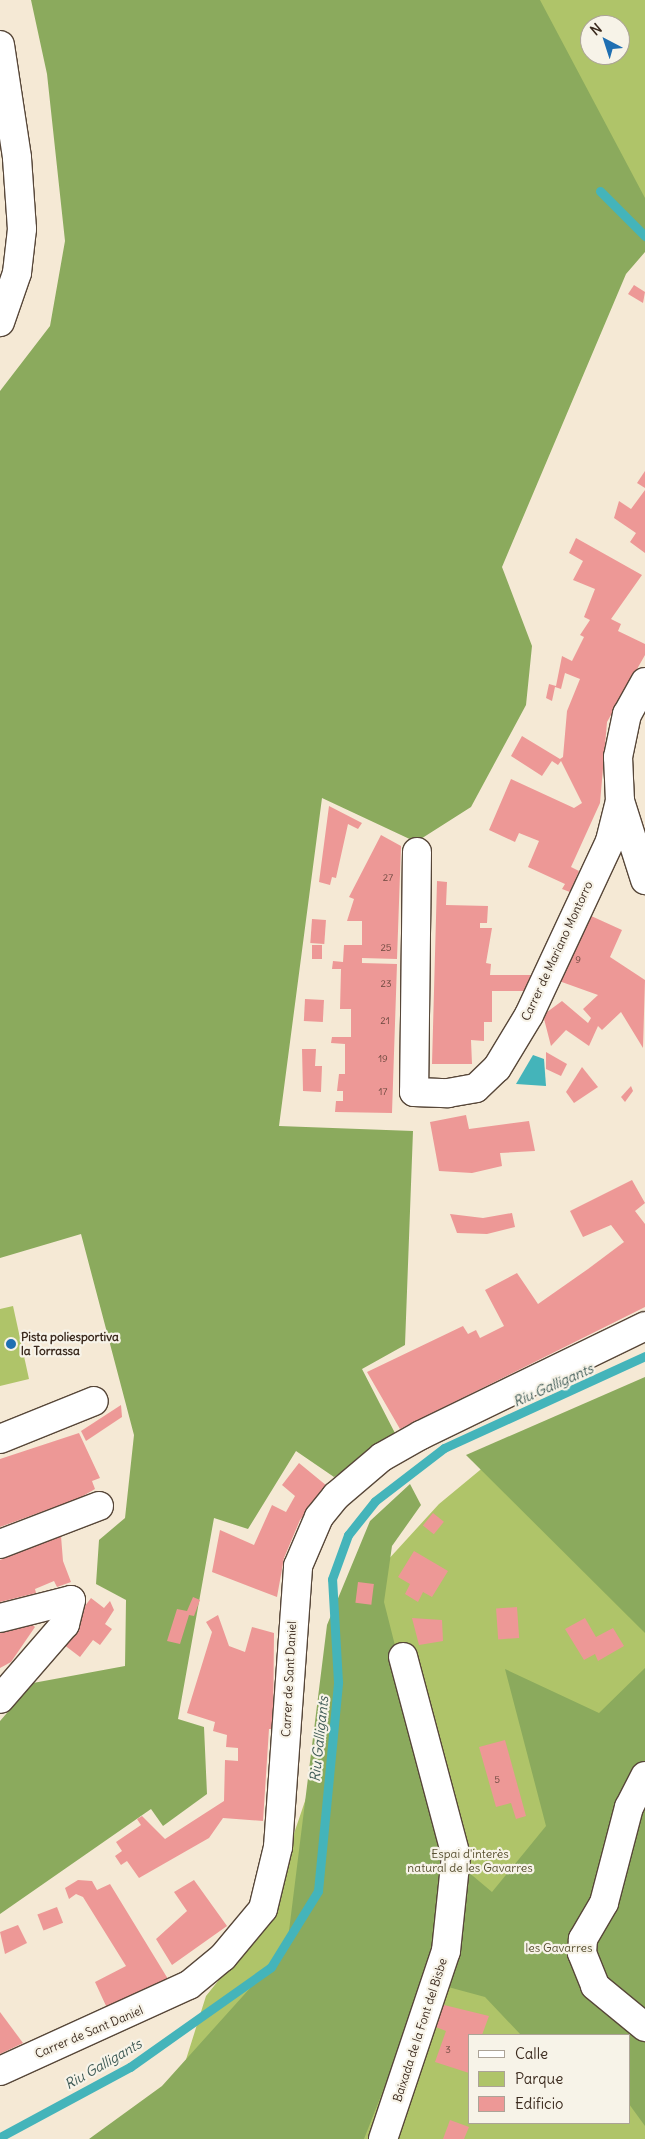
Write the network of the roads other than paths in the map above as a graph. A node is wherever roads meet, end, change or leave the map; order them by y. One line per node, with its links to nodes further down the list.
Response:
1 (0, 45): 2 (street)
2 (0, 322)
3 (645, 682): 4 (street, Carrer de Mariano Montorro)
4 (620, 801): 5 (street, Carrer de Mariano Montorro); 6 (street, Carrer de Mariano Montorro)
5 (417, 852)
6 (645, 880)
7 (645, 1326): 17 (street, Carrer de Sant Daniel)
8 (94, 1401): 9 (street)
9 (0, 1439)
10 (99, 1506): 11 (street)
11 (0, 1544)
12 (0, 1618): 14 (street)
13 (403, 1657): 18 (street, Baixada de la Font del Bisbe)
14 (0, 1699)
15 (645, 1776): 16 (street)
16 (645, 2027)
17 (0, 2071)
18 (383, 2139)

